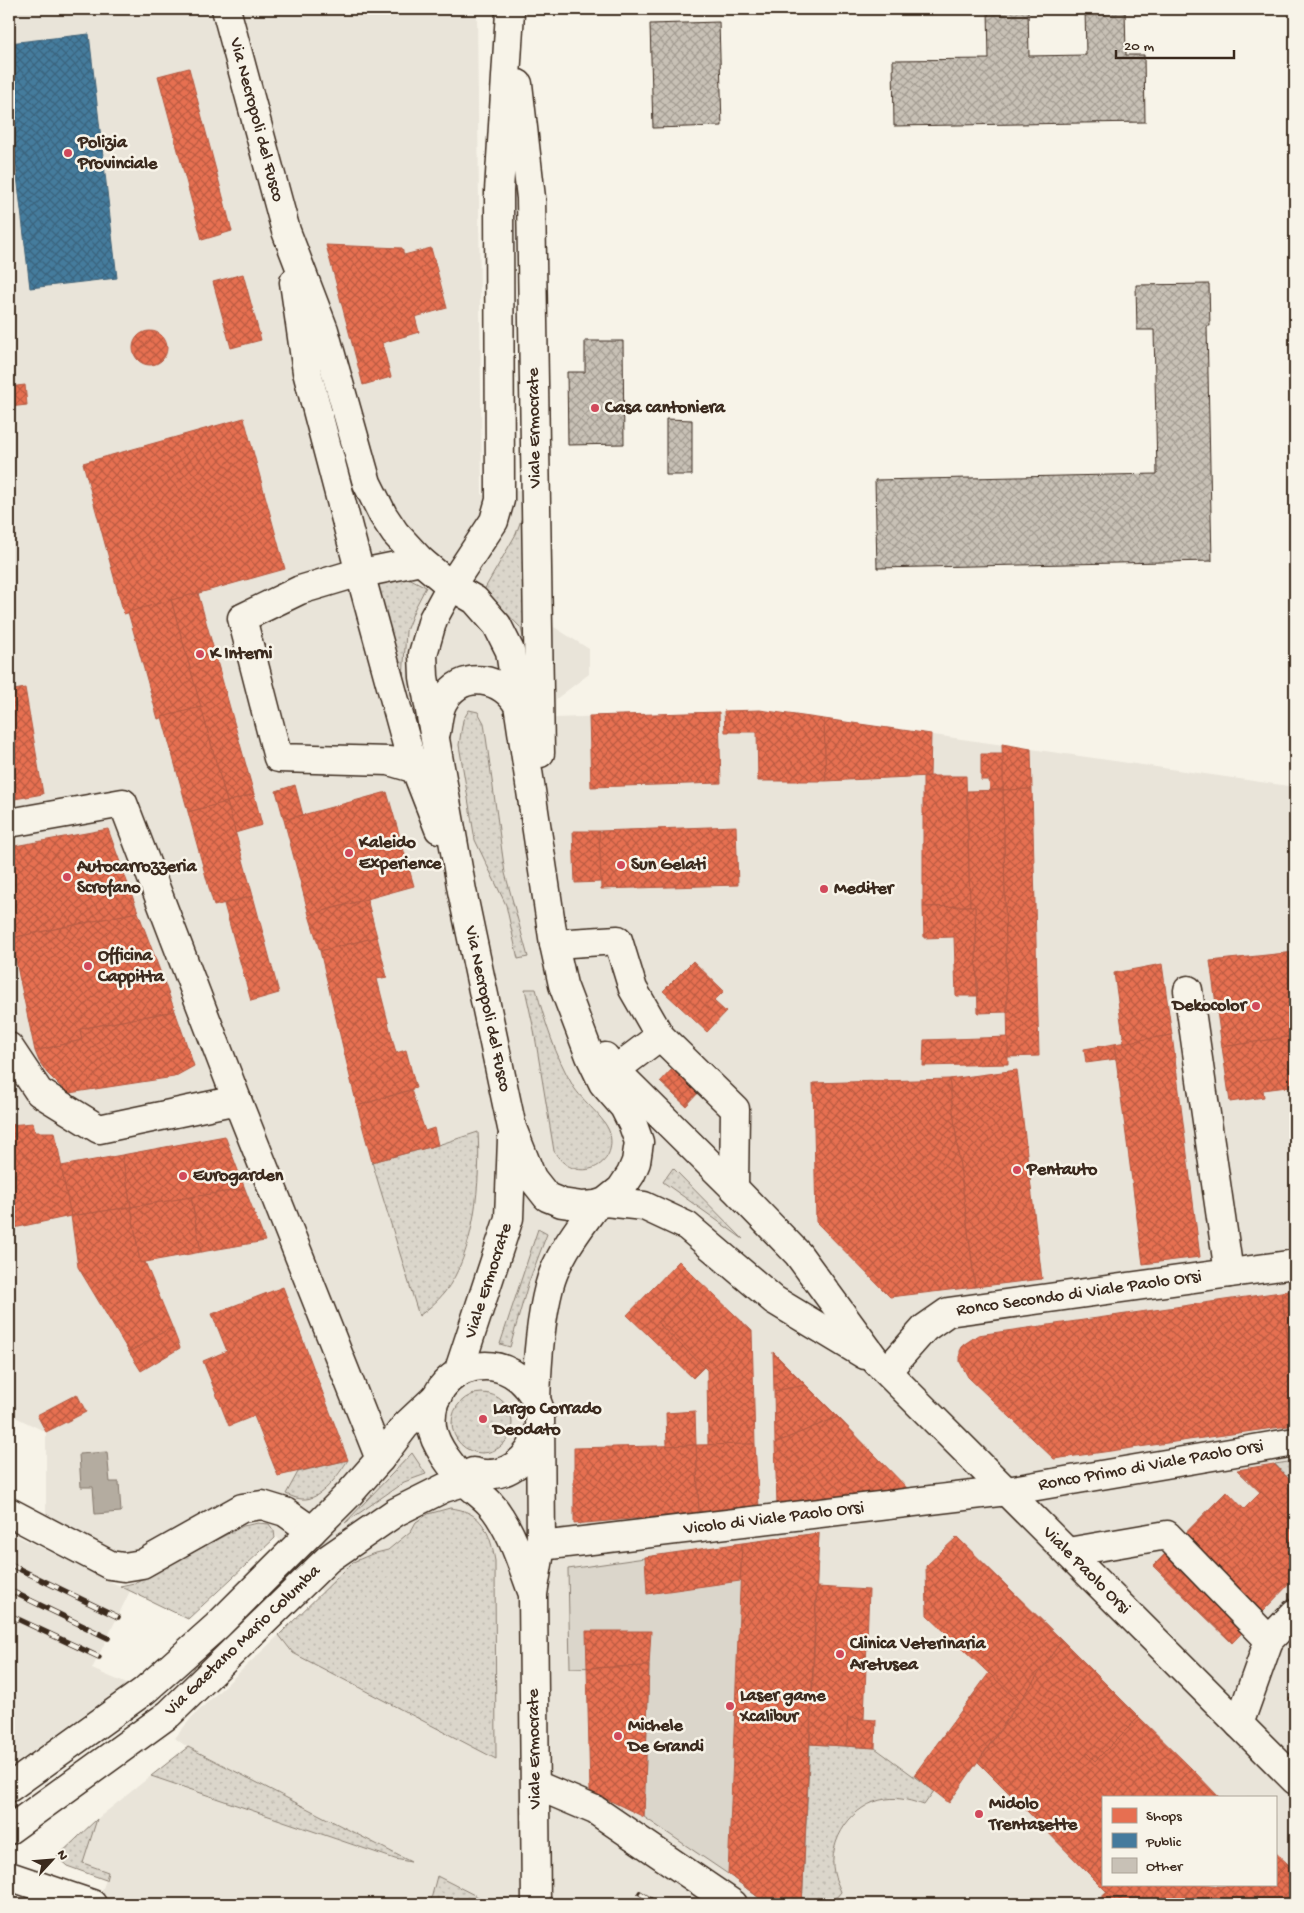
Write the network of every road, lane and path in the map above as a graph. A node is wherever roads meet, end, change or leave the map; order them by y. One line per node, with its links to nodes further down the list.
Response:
1 (226, 9): 3 (main road, Via Necropoli del Fusco)
2 (510, 11): 4 (main road); 12 (main road, Viale Ermocrate)
3 (286, 231): 5 (main road); 6 (main road)
4 (478, 545): 5 (main road); 7 (main road)
5 (421, 561): 6 (main road); 7 (main road)
6 (360, 573): 10 (main road); 10 (main road)
7 (451, 586): 8 (main road); 9 (main road)
8 (519, 707): 9 (main road); 12 (main road)
9 (435, 739): 13 (main road)
10 (416, 769): 13 (main road)
11 (9, 823): 20 (main road)
12 (539, 849): 14 (main road)
13 (462, 891): 21 (main road, Via Necropoli del Fusco)
14 (554, 944): 16 (main road); 17 (main road)
15 (1188, 990): 25 (main road)
16 (578, 1023): 19 (main road); 23 (main road)
17 (660, 1036): 19 (main road); 22 (main road)
18 (9, 1047): 20 (main road)
19 (615, 1070): 22 (main road)
20 (237, 1100): 32 (main road)
21 (512, 1128): 23 (main road); 27 (main road, Viale Ermocrate)
22 (734, 1188): 26 (main road)
23 (601, 1203): 26 (main road); 29 (main road)
24 (1295, 1264): 25 (main road, Ronco Secondo di Viale Paolo Orsi)
25 (1229, 1273): 26 (main road, Ronco Secondo di Viale Paolo Orsi)
26 (882, 1366): 34 (main road, Viale Paolo Orsi)
27 (458, 1373): 28 (main road); 29 (main road)
28 (438, 1394): 32 (main road, Via Gaetano Mario Columba); 33 (main road)
29 (536, 1401): 30 (main road)
30 (539, 1432): 33 (main road); 37 (main road)
31 (1295, 1442): 34 (main road, Ronco Primo di Viale Paolo Orsi)
32 (380, 1459): 36 (main road, Via Gaetano Mario Columba)
33 (478, 1478): 39 (main road); 46 (main road, Via Gaetano Mario Columba)
34 (1007, 1491): 37 (main road, Vicolo di Viale Paolo Orsi); 38 (main road, Viale Paolo Orsi)
35 (9, 1512): 36 (main road)
36 (312, 1531): 45 (main road, Via Gaetano Mario Columba)
37 (541, 1546): 39 (main road)
38 (1068, 1552): 41 (main road); 42 (main road, Viale Paolo Orsi)
39 (533, 1594): 44 (main road, Viale Ermocrate)
40 (1295, 1613): 41 (main road)
41 (1269, 1640): 42 (main road)
42 (1239, 1724): 43 (main road, Viale Paolo Orsi)
43 (1295, 1780)
44 (536, 1785): 49 (main road, Viale Ermocrate); 50 (main road)
45 (9, 1788)
46 (9, 1830)
47 (9, 1876): 48 (main road)
48 (92, 1904)
49 (536, 1904)
50 (733, 1904)

